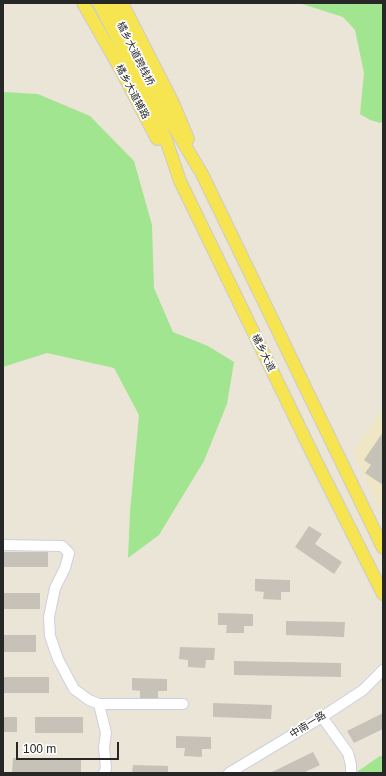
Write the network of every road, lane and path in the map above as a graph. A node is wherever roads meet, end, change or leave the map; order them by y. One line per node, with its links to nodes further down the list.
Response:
1 (78, 3): 5 (main road, 橘乡大道辅路)
2 (99, 3): 6 (main road, 橘乡大道跨线桥)
3 (109, 3): 6 (main road, 橘乡大道跨线桥)
4 (122, 3): 7 (main road)
5 (85, 7): 8 (main road, 橘乡大道辅路)
6 (156, 107): 7 (main road); 8 (main road, 橘乡大道)
7 (202, 174): 10 (main road)
8 (180, 182): 11 (main road, 橘乡大道)
9 (3, 545): 13 (street)
10 (383, 548)
11 (383, 594)
12 (383, 670): 15 (street, 中南一路)
13 (99, 704): 14 (street); 16 (street)
14 (183, 704)
15 (322, 717): 17 (street, 中南一路); 18 (street)
16 (104, 773)
17 (229, 773)
18 (351, 773)

